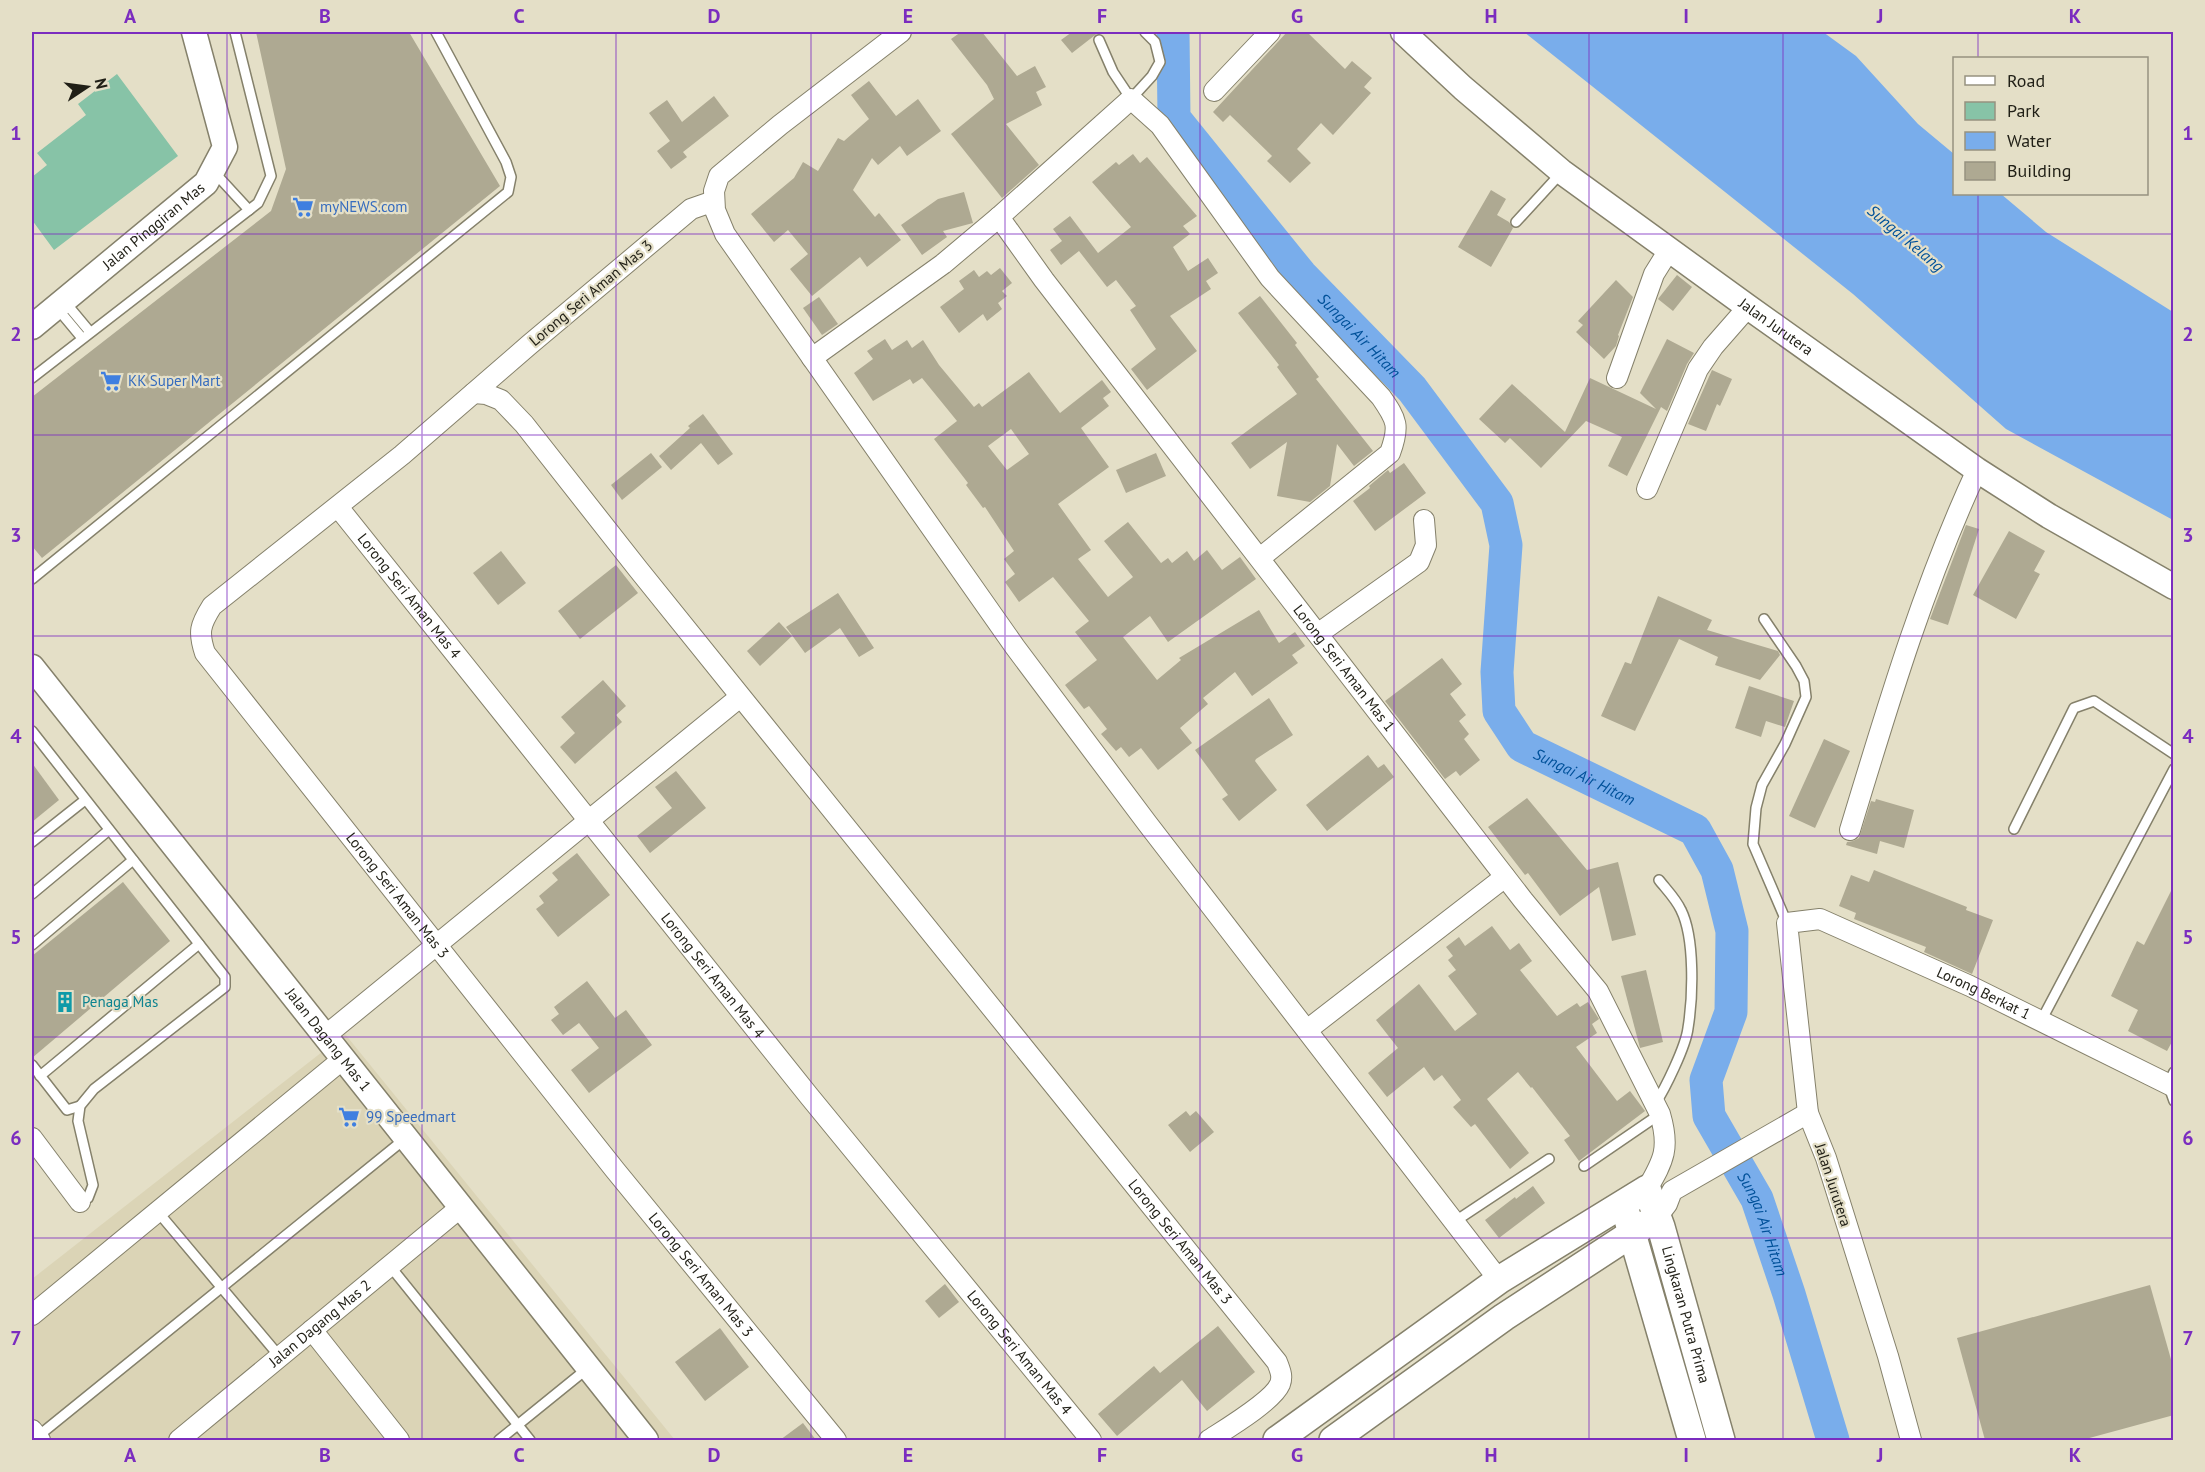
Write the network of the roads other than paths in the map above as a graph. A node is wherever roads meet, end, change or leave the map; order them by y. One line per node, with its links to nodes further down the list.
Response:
1 (194, 32): 11 (street, Jalan Pinggiran Mas)
2 (235, 32): 14 (lane)
3 (436, 32): 31 (lane)
4 (901, 32): 13 (street)
5 (1145, 32): 10 (lane)
6 (1270, 32): 9 (street)
7 (1403, 32): 12 (street, Jalan Jurutera)
8 (1099, 40): 10 (lane)
9 (1214, 91)
10 (1131, 99): 15 (street); 30 (street)
11 (213, 170): 14 (lane); 18 (street, Jalan Pinggiran Mas)
12 (1562, 172): 16 (lane); 17 (street, Jalan Jurutera)
13 (714, 201): 22 (street); 25 (street, Lorong Seri Aman Mas 3)
14 (249, 210): 21 (lane)
15 (999, 218): 22 (street); 30 (street, Lorong Seri Aman Mas 1)
16 (1516, 222)
17 (1669, 250): 19 (street, Jalan Jurutera); 24 (street)
18 (60, 304): 20 (street, Jalan Pinggiran Mas); 21 (lane)
19 (1748, 307): 26 (street, Jalan Jurutera); 27 (street)
20 (32, 327)
21 (86, 335): 23 (lane)
22 (812, 358): 55 (street)
23 (32, 378)
24 (1617, 378)
25 (474, 393): 28 (street, Lorong Seri Aman Mas 3); 36 (street, Lorong Seri Aman Mas 3)
26 (1977, 470): 32 (street, Jalan Jurutera); 44 (street)
27 (1647, 489)
28 (338, 507): 41 (street, Lorong Seri Aman Mas 4); 53 (street, Lorong Seri Aman Mas 3)
29 (1424, 519): 34 (street)
30 (1260, 558): 34 (street, Lorong Seri Aman Mas 1)
31 (32, 579)
32 (2174, 587)
33 (1764, 619): 50 (lane)
34 (1319, 633): 47 (street, Lorong Seri Aman Mas 1)
35 (32, 667): 56 (street, Jalan Dagang Mas 1)
36 (740, 697): 41 (street); 92 (street, Lorong Seri Aman Mas 3)
37 (32, 731): 40 (lane)
38 (2174, 754): 42 (lane)
39 (2174, 769): 54 (lane)
40 (85, 800): 43 (lane); 45 (lane)
41 (590, 820): 53 (street); 91 (street, Lorong Seri Aman Mas 4)
42 (2014, 829)
43 (109, 830): 46 (lane); 49 (lane)
44 (1850, 830)
45 (32, 842)
46 (133, 860): 51 (lane); 52 (lane)
47 (1505, 876): 55 (street); 63 (street, Lorong Seri Aman Mas 1)
48 (1659, 880): 63 (lane)
49 (32, 894)
50 (1787, 922): 54 (street, Lorong Berkat 1); 62 (street, Jalan Jurutera)
51 (199, 944): 59 (lane); 61 (lane)
52 (32, 945)
53 (437, 945): 56 (street); 90 (street, Lorong Seri Aman Mas 3)
54 (2042, 1021): 60 (street, Lorong Berkat 1)
55 (1307, 1029): 74 (street)
56 (324, 1036): 57 (street, Jalan Dagang Mas 1)
57 (343, 1059): 65 (street, Jalan Dagang Mas 1); 72 (street)
58 (32, 1065): 59 (lane)
59 (40, 1076): 61 (lane)
60 (2172, 1086)
61 (80, 1106): 69 (lane)
62 (1808, 1113): 68 (street); 97 (street, Jalan Jurutera)
63 (1660, 1117): 67 (lane); 68 (street)
64 (32, 1138): 69 (street)
65 (406, 1138): 71 (street, Jalan Dagang Mas 1); 78 (lane)
66 (1549, 1159): 74 (lane)
67 (1584, 1166)
68 (1660, 1190): 70 (main road); 73 (main road, Lingkaran Putra Prima)
69 (80, 1202)
70 (1623, 1204): 75 (main road, Lingkaran Putra Prima); 77 (main road)
71 (461, 1207): 76 (street, Jalan Dagang Mas 2); 82 (street, Jalan Dagang Mas 1)
72 (158, 1212): 78 (lane); 79 (street)
73 (1657, 1217): 75 (main road); 96 (main road, Lingkaran Putra Prima)
74 (1454, 1222): 77 (street)
75 (1633, 1232): 94 (main road); 95 (main road, Lingkaran Putra Prima)
76 (390, 1266): 80 (street, Jalan Dagang Mas 2); 83 (lane)
77 (1499, 1280): 93 (main road)
78 (221, 1287): 81 (lane); 84 (lane)
79 (32, 1315)
80 (312, 1330): 81 (street, Jalan Dagang Mas 2); 86 (street)
81 (280, 1357): 85 (street, Jalan Dagang Mas 2)
82 (588, 1368): 83 (lane); 89 (street, Jalan Dagang Mas 1)
83 (517, 1425): 87 (lane); 88 (lane)
84 (36, 1436)
85 (179, 1440)
86 (399, 1440)
87 (499, 1440)
88 (530, 1440)
89 (646, 1440)
90 (836, 1440)
91 (1090, 1440)
92 (1209, 1440)
93 (1277, 1440)
94 (1333, 1440)
95 (1692, 1440)
96 (1721, 1440)
97 (1911, 1440)

